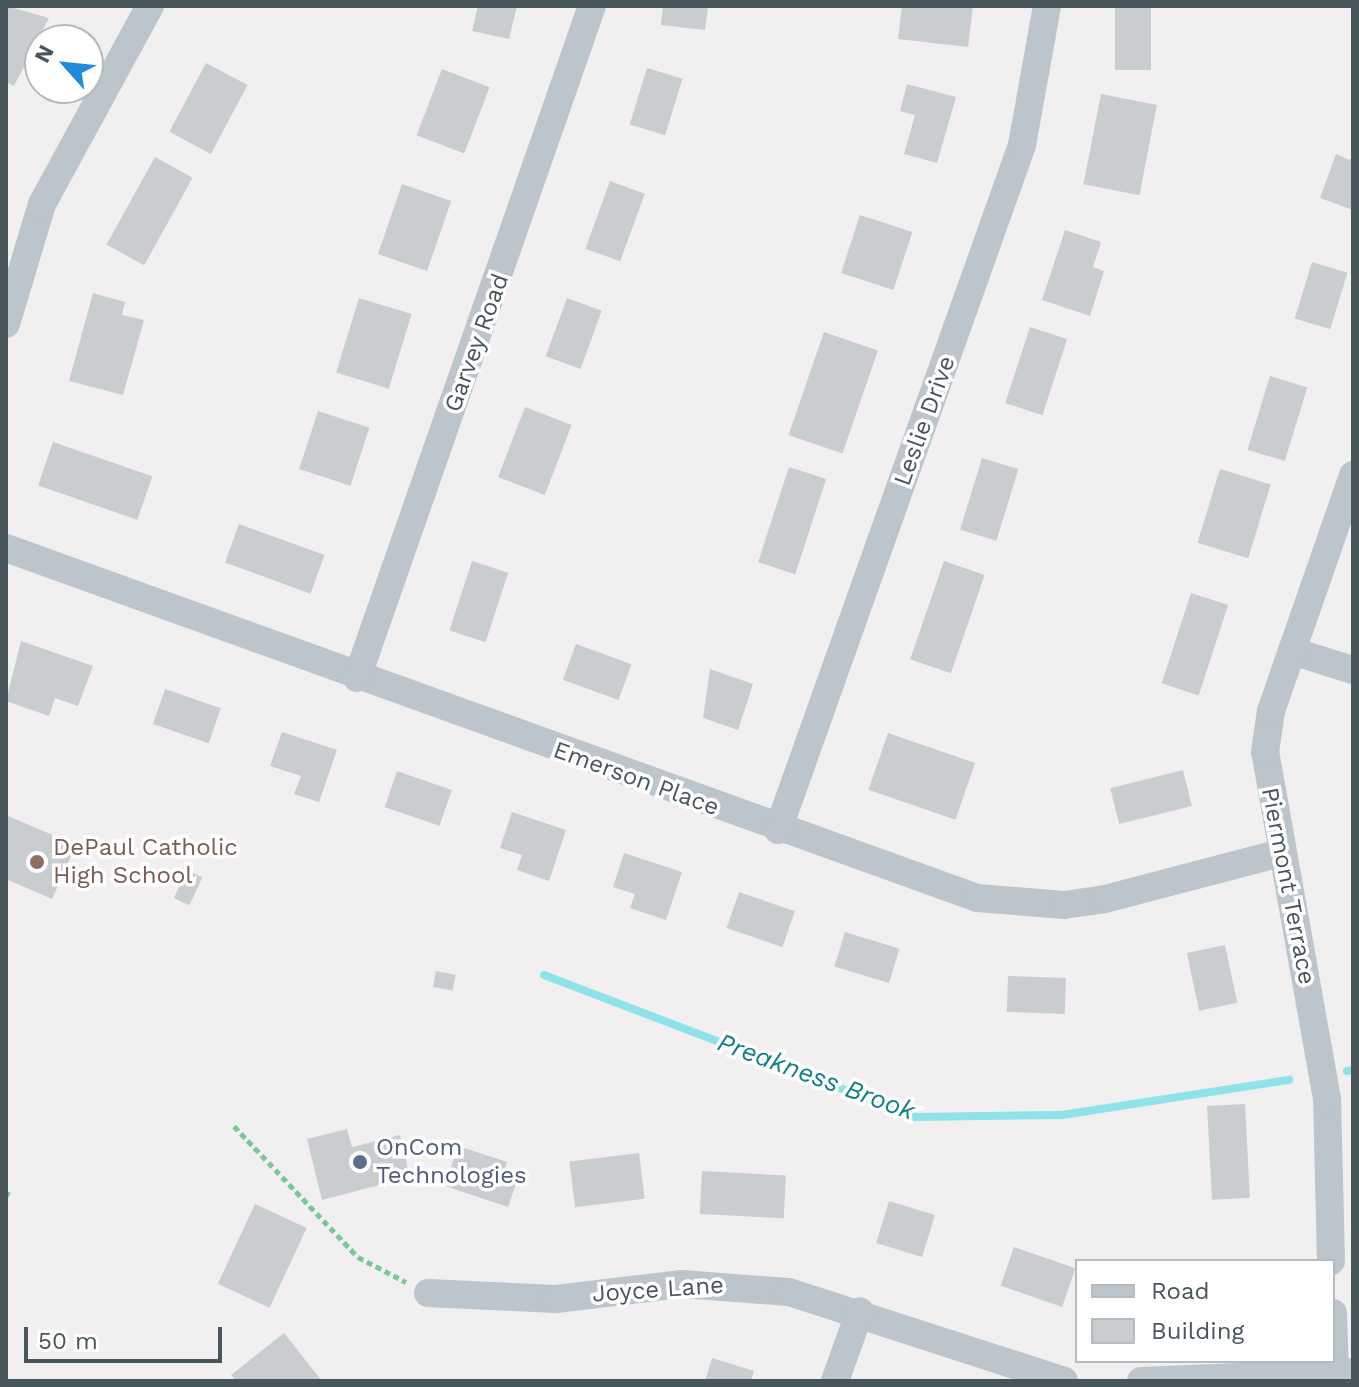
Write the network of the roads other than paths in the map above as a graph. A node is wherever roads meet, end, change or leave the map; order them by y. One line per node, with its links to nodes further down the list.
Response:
1 (150, 6): 4 (street)
2 (592, 6): 9 (street, Garvey Road)
3 (1047, 6): 10 (street, Leslie Drive)
4 (6, 324)
5 (1353, 475): 7 (street, Piermont Terrace)
6 (6, 548): 9 (street, Emerson Place)
7 (1292, 651): 8 (street); 11 (street, Piermont Terrace)
8 (1353, 670)
9 (357, 678): 10 (street, Emerson Place)
10 (778, 830): 11 (street, Emerson Place)
11 (1280, 853): 12 (street, Piermont Terrace)
12 (1331, 1259)
13 (428, 1293): 14 (street, Joyce Lane)
14 (860, 1311): 18 (street); 19 (street, Joyce Lane)
15 (1335, 1324): 16 (street)
16 (1344, 1372): 17 (street)
17 (1224, 1379): 20 (street)
18 (835, 1381)
19 (1064, 1381)
20 (1141, 1381)

